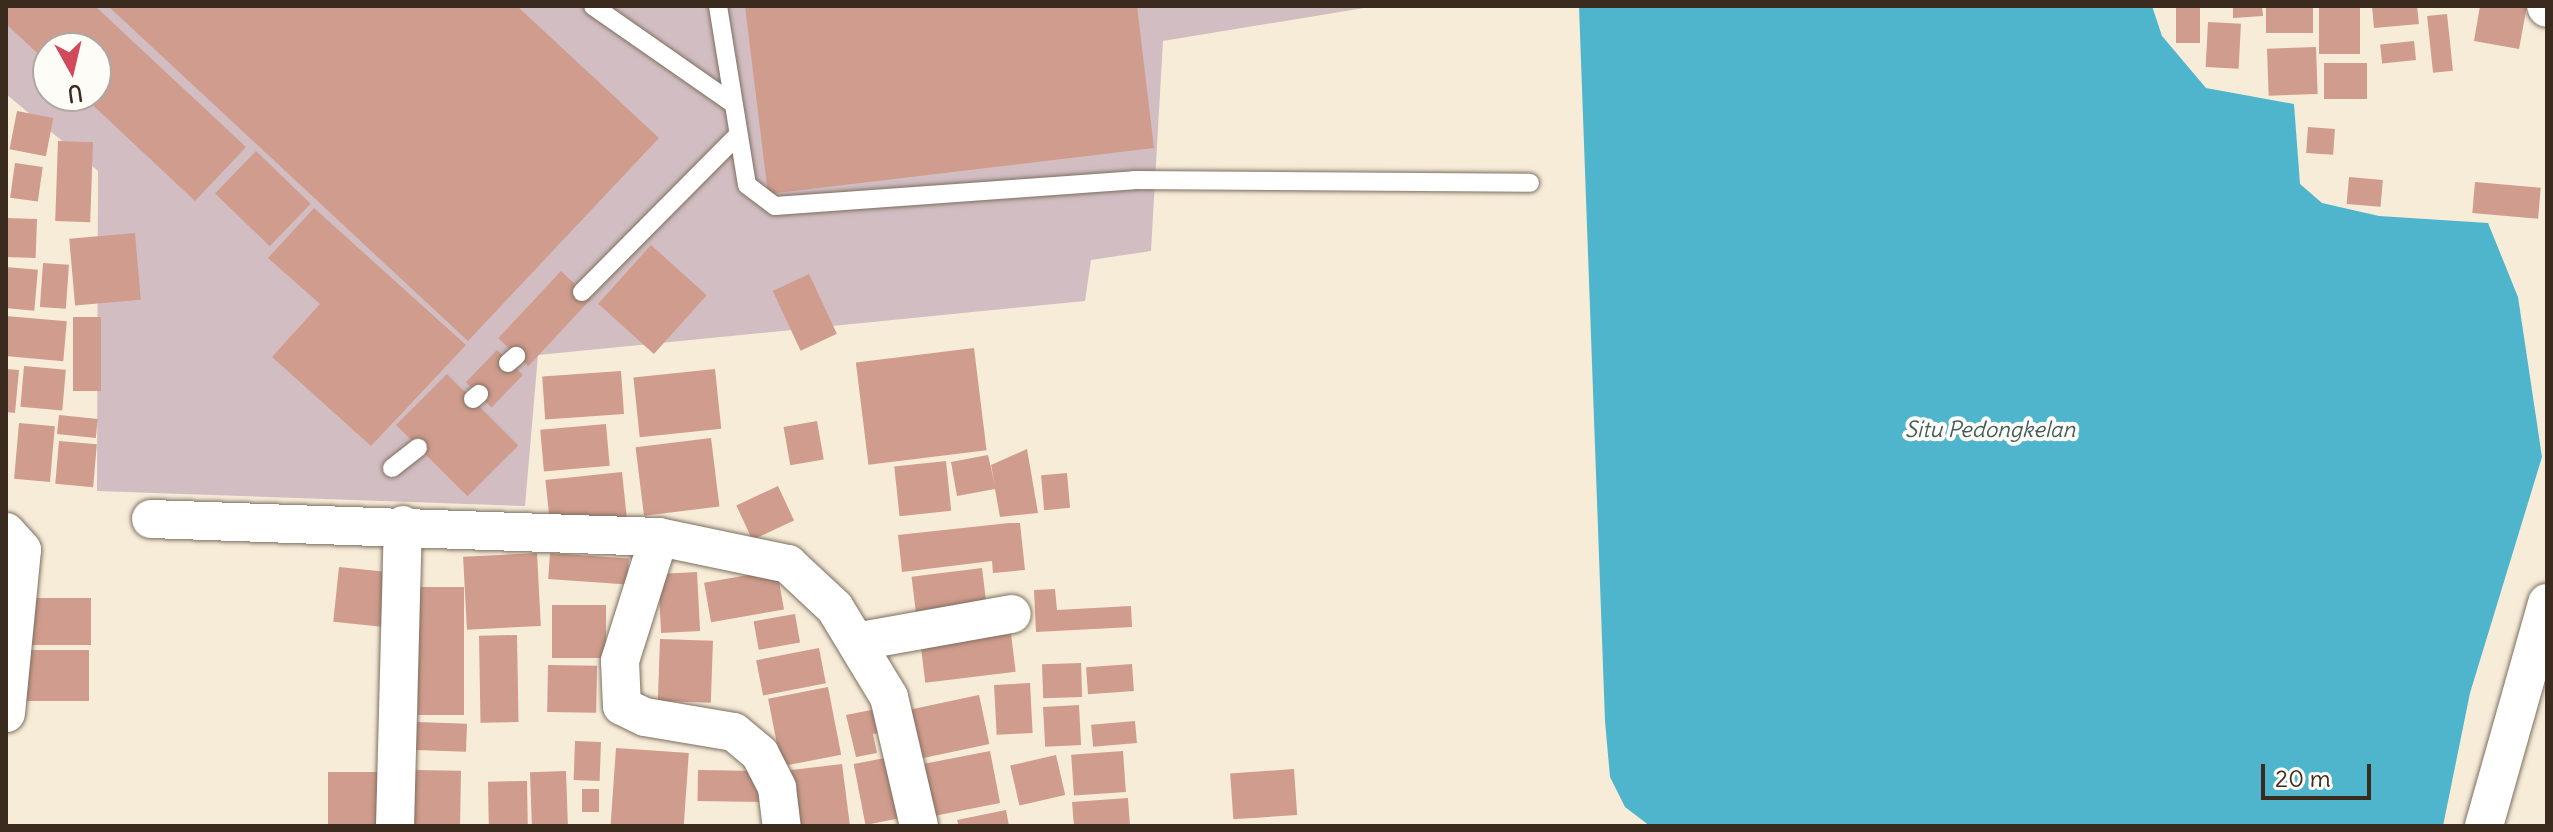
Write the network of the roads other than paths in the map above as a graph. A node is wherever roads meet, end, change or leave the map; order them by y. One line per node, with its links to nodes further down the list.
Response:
1 (593, 6): 3 (lane)
2 (718, 6): 3 (lane)
3 (732, 103): 4 (lane)
4 (737, 136): 5 (lane); 6 (lane)
5 (1530, 183)
6 (582, 292)
7 (418, 448): 8 (lane)
8 (392, 468)
9 (151, 519): 10 (street)
10 (403, 525): 11 (street); 17 (street)
11 (659, 537): 15 (street); 18 (street)
12 (14, 541): 16 (street)
13 (2547, 603): 20 (street)
14 (1012, 614): 15 (street)
15 (860, 641): 19 (street)
16 (6, 713)
17 (395, 826)
18 (782, 826)
19 (919, 826)
20 (2484, 826)

